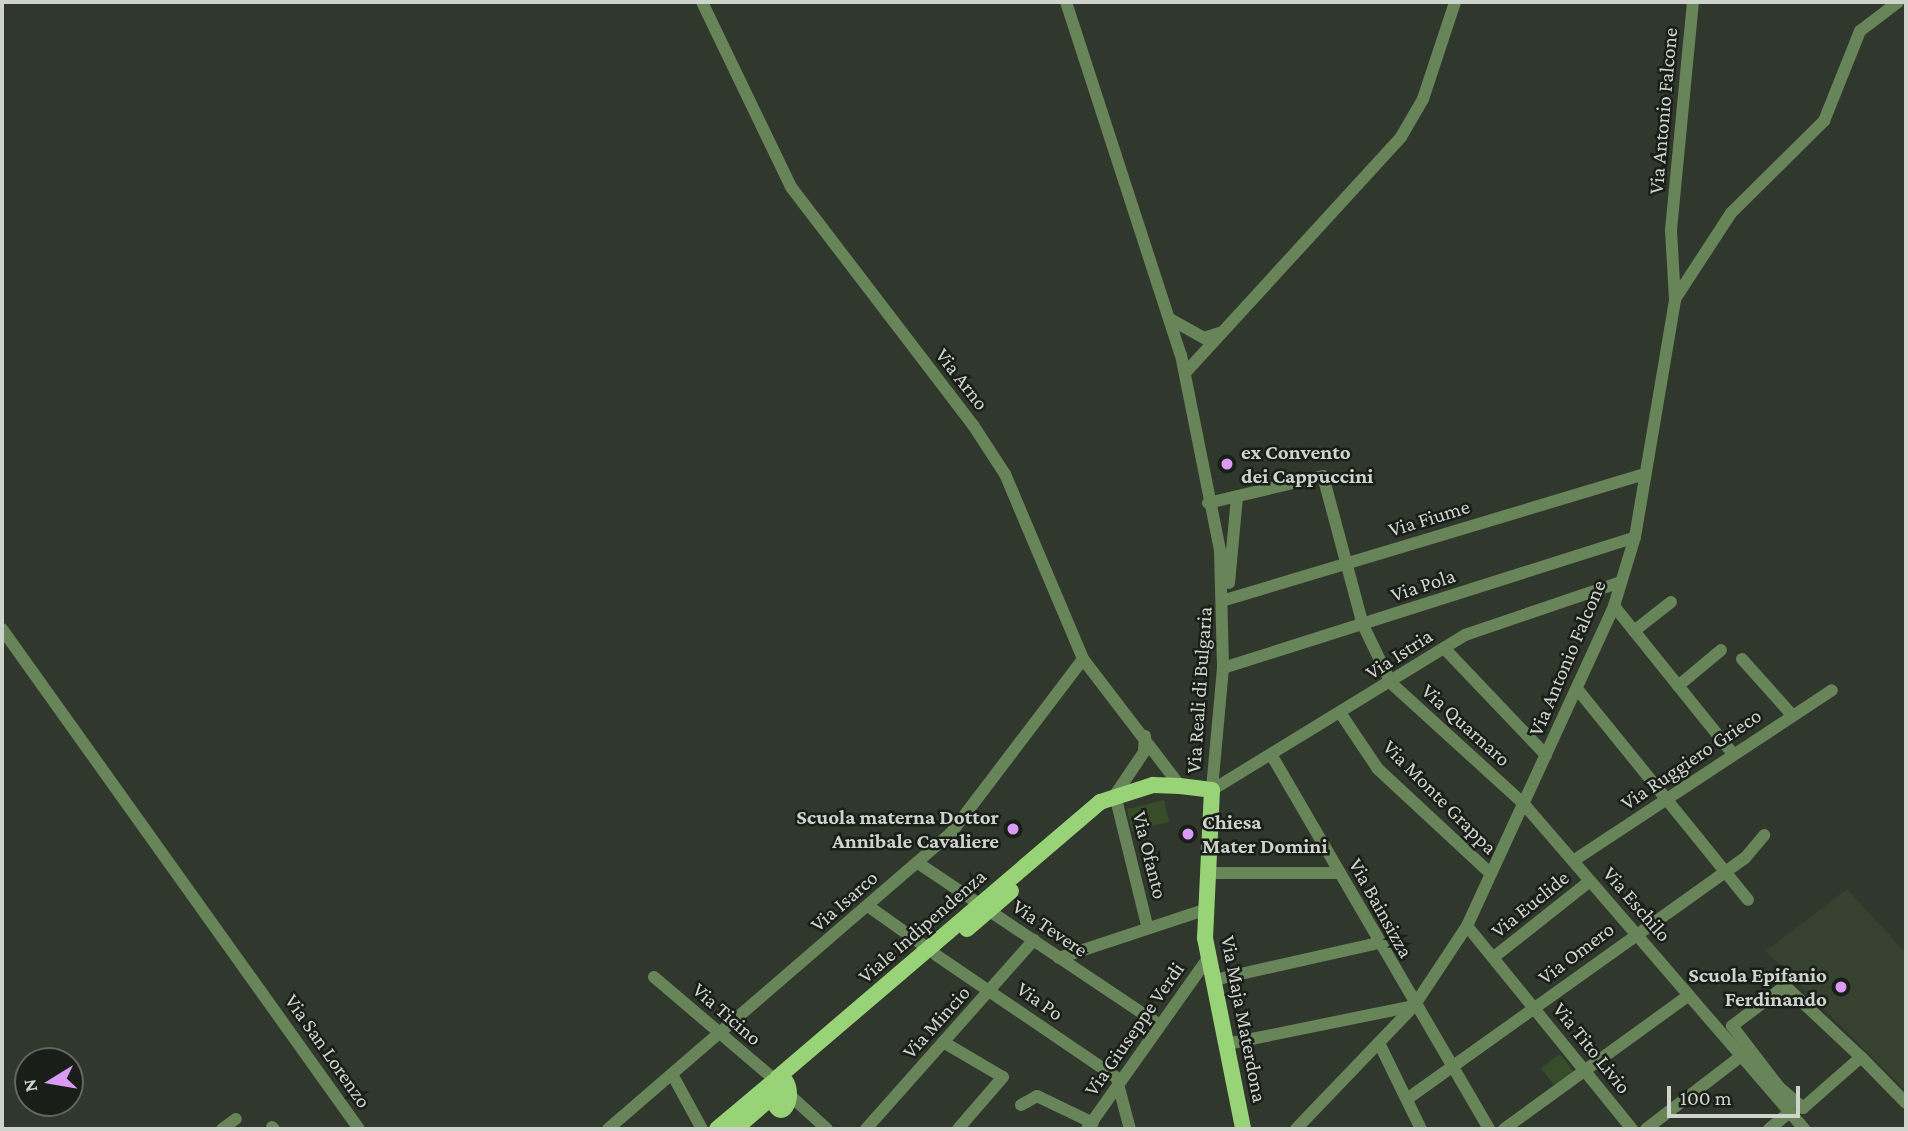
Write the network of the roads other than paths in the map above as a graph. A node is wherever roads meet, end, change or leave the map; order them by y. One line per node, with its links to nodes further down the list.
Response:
1 (702, 2): 27 (street, Via Arno)
2 (1066, 2): 7 (street, Via Reali di Bulgaria)
3 (1455, 2): 8 (street)
4 (1692, 2): 6 (street, Via Antonio Falcone)
5 (1898, 2): 6 (street)
6 (1675, 300): 12 (street, Via Antonio Falcone)
7 (1170, 319): 9 (street); 10 (street, Via Reali di Bulgaria)
8 (1219, 333): 9 (street); 11 (street)
9 (1204, 338): 10 (street)
10 (1181, 355): 11 (street, Via Reali di Bulgaria)
11 (1185, 373): 14 (street, Via Reali di Bulgaria)
12 (1646, 474): 15 (street, Via Antonio Falcone); 16 (street, Via Fiume)
13 (1237, 497): 14 (street); 16 (street, Via Quarnaro); 18 (street, Via Reali di Bulgaria)
14 (1208, 503): 18 (street, Via Reali di Bulgaria)
15 (1635, 537): 17 (street, Via Antonio Falcone); 21 (street, Via Pola)
16 (1348, 563): 18 (street, Via Fiume); 21 (street, Via Quarnaro)
17 (1621, 582): 20 (street, Via Antonio Falcone); 24 (street, Via Istria)
18 (1224, 596): 28 (street, Via Reali di Bulgaria)
19 (1671, 602): 23 (street)
20 (1614, 606): 23 (street); 31 (street, Via Antonio Falcone)
21 (1363, 625): 28 (street, Via Pola); 29 (street, Via Quarnaro)
22 (2, 629): 91 (street, Via San Lorenzo)
23 (1634, 631): 30 (street)
24 (1444, 648): 29 (street, Via Istria); 37 (street)
25 (1721, 650): 30 (street)
26 (1742, 659): 34 (street)
27 (1083, 660): 35 (street, Via Arno); 46 (street, Via Isarco)
28 (1223, 668): 40 (street, Via Reali di Bulgaria)
29 (1391, 683): 33 (street, Via Istria); 43 (street, Via Quarnaro)
30 (1678, 686): 36 (street)
31 (1578, 690): 37 (street, Via Antonio Falcone); 42 (street)
32 (1832, 690): 34 (street, Via Ruggiero Grieco)
33 (1341, 713): 38 (street, Via Istria); 50 (street, Via Monte Grappa)
34 (1792, 715): 36 (street, Via Ruggiero Grieco)
35 (1145, 736): 39 (street, Via Arno); 41 (street)
36 (1732, 754): 42 (street, Via Ruggiero Grieco)
37 (1546, 755): 43 (street, Via Antonio Falcone)
38 (1272, 756): 40 (street, Via Istria); 49 (street, Via Bainsizza)
39 (1180, 786): 40 (main road); 41 (main road)
40 (1212, 790): 48 (main road, Via Maja Materdona)
41 (1115, 795): 54 (main road, Viale Indipendenza); 56 (street, Via Ofanto)
42 (1666, 798): 45 (street, Via Ruggiero Grieco); 47 (street)
43 (1522, 802): 45 (street, Via Eschilo); 50 (street, Via Antonio Falcone)
44 (1764, 835): 47 (street, Via Omero)
45 (1573, 861): 51 (street, Via Eschilo)
46 (918, 863): 53 (street, Via Isarco); 54 (street, Via Tevere)
47 (1723, 872): 52 (street); 58 (street, Via Omero)
48 (1210, 873): 49 (street); 55 (main road, Via Maja Materdona)
49 (1340, 873): 60 (street, Via Bainsizza)
50 (1490, 873): 57 (street, Via Antonio Falcone)
51 (1590, 881): 58 (street, Via Eschilo); 62 (street, Via Euclide)
52 (1748, 900)
53 (868, 906): 61 (street, Via Po); 72 (street, Via Isarco)
54 (984, 907): 59 (street, Via Tevere); 61 (main road, Viale Indipendenza)
55 (1207, 909): 56 (street); 64 (main road, Via Maja Materdona)
56 (1147, 925): 63 (street)
57 (1467, 926): 62 (street, Via Tito Livio); 69 (street, Via Antonio Falcone)
58 (1636, 932): 68 (street, Via Eschilo); 70 (street, Via Omero)
59 (1034, 940): 63 (street, Via Tevere); 67 (street, Via Mincio)
60 (1378, 943): 66 (street); 69 (street, Via Bainsizza)
61 (932, 952): 67 (street, Via Po); 82 (main road, Viale Indipendenza)
62 (1494, 957): 70 (street, Via Tito Livio)
63 (1059, 958): 71 (street, Via Tevere)
64 (1208, 958): 66 (main road, Via Maja Materdona); 71 (street, Via Giuseppe Verdi)
65 (654, 977): 72 (street, Via Ticino)
66 (1214, 980): 74 (main road, Via Maja Materdona)
67 (990, 989): 73 (street, Via Mincio); 81 (street, Via Po)
68 (1689, 995): 76 (street, Via Eschilo); 79 (street)
69 (1414, 1006): 74 (street); 75 (street, Via Antonio Falcone); 78 (street, Via Bainsizza)
70 (1534, 1007): 78 (street, Via Omero); 79 (street, Via Tito Livio)
71 (1160, 1025): 81 (street, Via Giuseppe Verdi)
72 (719, 1033): 80 (street, Via Isarco); 82 (street, Via Ticino)
73 (943, 1042): 97 (street, Via Mincio); 98 (street)
74 (1227, 1044): 100 (main road, Via Maja Materdona)
75 (1380, 1045): 84 (street); 101 (street, Via Antonio Falcone)
76 (1740, 1056): 83 (street, Via Eschilo); 106 (street)
77 (1861, 1057): 83 (street); 83 (street); 85 (street)
78 (1451, 1068): 84 (street, Via Omero); 103 (street, Via Bainsizza)
79 (1586, 1072): 104 (street); 105 (street, Via Tito Livio)
80 (672, 1074): 92 (street, Via Isarco); 93 (street)
81 (1119, 1082): 89 (street, Via Giuseppe Verdi); 99 (street)
82 (779, 1084): 94 (main road, Viale Indipendenza); 95 (main road, Viale Indipendenza); 96 (street, Via Ticino)
83 (1775, 1089): 87 (street, Via Eschilo)
84 (1407, 1099): 102 (street)
85 (1906, 1103)
86 (1021, 1105): 89 (street, Via Giuseppe Verdi)
87 (1790, 1112): 107 (street); 108 (street, Via Eschilo)
88 (236, 1119): 90 (street)
89 (1090, 1126)
90 (222, 1129)
91 (359, 1129)
92 (608, 1129)
93 (702, 1129)
94 (717, 1129)
95 (735, 1129)
96 (827, 1129)
97 (866, 1129)
98 (958, 1129)
99 (1130, 1129)
100 (1243, 1129)
101 (1296, 1129)
102 (1421, 1129)
103 (1489, 1129)
104 (1504, 1129)
105 (1632, 1129)
106 (1646, 1129)
107 (1769, 1129)
108 (1804, 1129)

